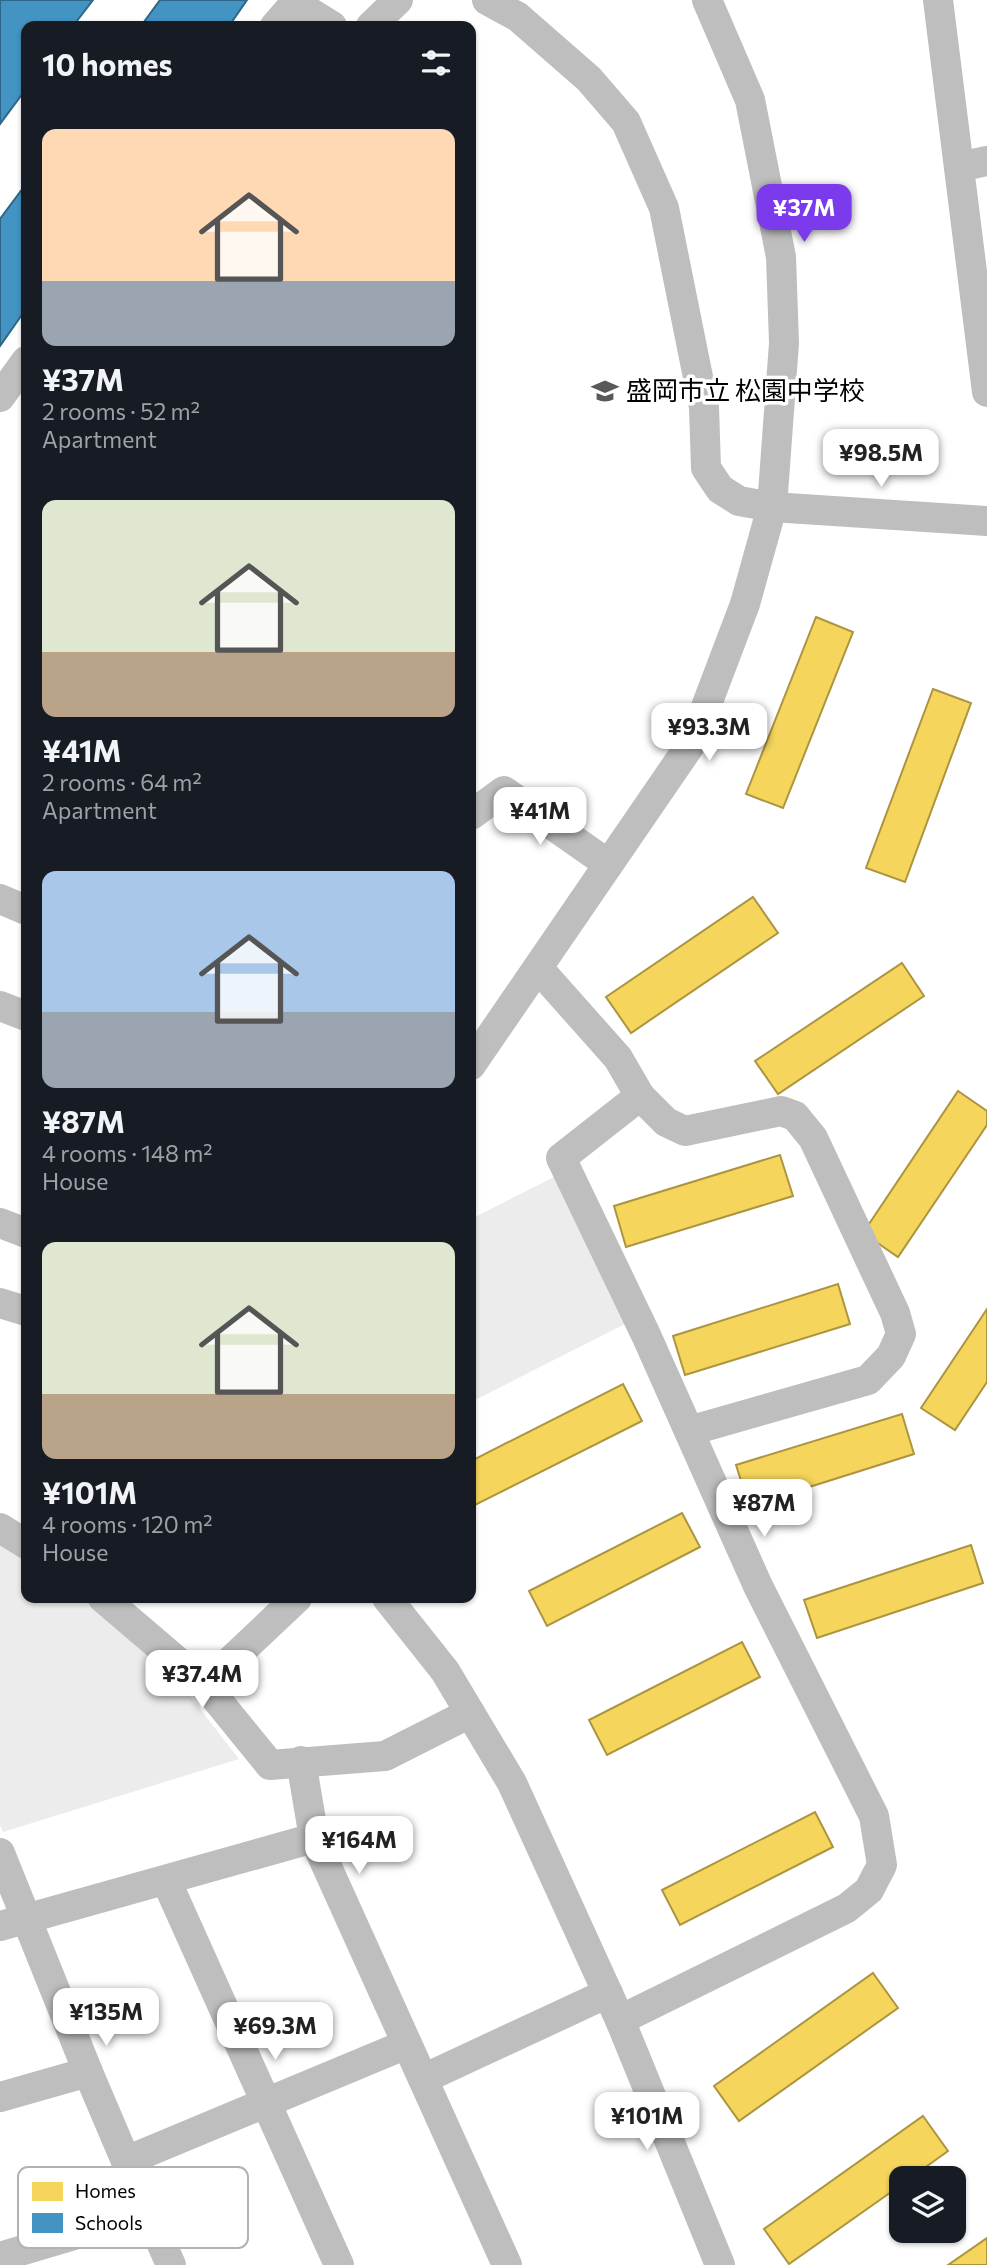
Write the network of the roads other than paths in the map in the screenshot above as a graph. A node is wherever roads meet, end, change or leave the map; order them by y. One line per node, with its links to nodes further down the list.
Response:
1 (398, 0): 7 (street)
2 (487, 0): 13 (street)
3 (707, 0): 13 (street)
4 (938, 0): 8 (street)
5 (279, 21): 6 (street)
6 (324, 21)
7 (376, 21)
8 (973, 164): 9 (street)
9 (984, 336): 11 (street)
10 (21, 368): 12 (street)
11 (987, 392)
12 (0, 397)
13 (772, 507): 14 (street); 16 (street)
14 (987, 521)
15 (476, 811): 16 (street)
16 (608, 864): 19 (street)
17 (0, 899): 18 (street)
18 (21, 908)
19 (538, 968): 22 (street); 23 (street)
20 (0, 1006): 21 (street)
21 (21, 1014)
22 (476, 1058)
23 (640, 1096): 28 (street); 28 (street)
24 (0, 1223): 25 (street)
25 (21, 1231)
26 (0, 1303): 27 (street)
27 (21, 1309)
28 (689, 1431): 41 (street)
29 (0, 1528): 30 (street)
30 (21, 1541)
31 (109, 1603): 34 (street)
32 (292, 1603): 34 (street)
33 (391, 1603): 35 (street)
34 (205, 1685): 36 (street)
35 (470, 1713): 36 (street); 41 (street)
36 (301, 1761): 37 (street)
37 (314, 1838): 39 (street); 42 (street)
38 (0, 1853): 40 (street)
39 (166, 1880): 40 (street); 46 (street)
40 (14, 1923): 43 (street)
41 (614, 2006): 44 (street); 55 (street)
42 (407, 2044): 44 (street); 46 (street)
43 (88, 2072): 45 (street); 47 (street)
44 (423, 2079): 54 (street)
45 (0, 2097)
46 (266, 2103): 47 (street); 53 (street)
47 (126, 2161): 48 (street)
48 (129, 2167)
49 (30, 2248): 51 (street)
50 (163, 2248): 52 (street)
51 (0, 2257)
52 (171, 2265)
53 (339, 2265)
54 (507, 2265)
55 (720, 2265)

